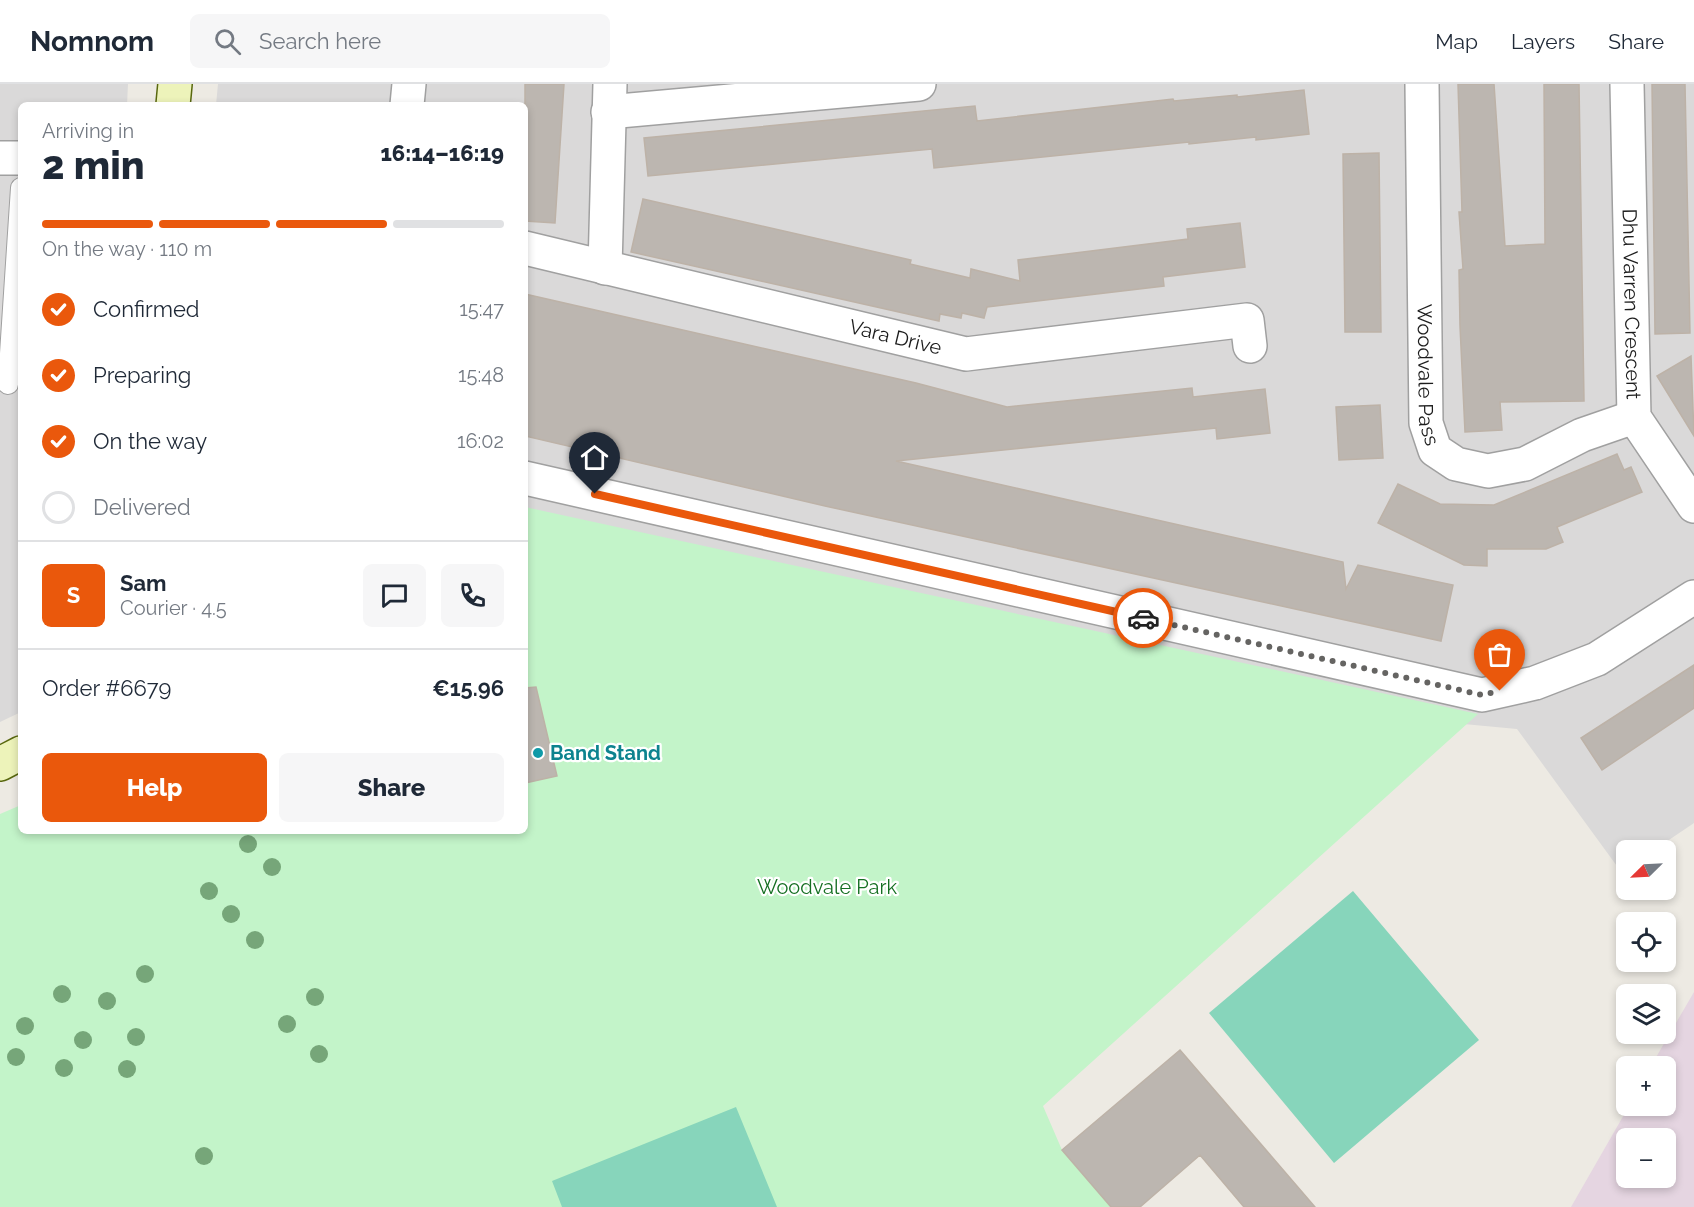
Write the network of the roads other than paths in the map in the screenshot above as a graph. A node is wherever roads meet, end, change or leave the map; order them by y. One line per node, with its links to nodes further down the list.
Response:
1 (175, 84): 7 (main road)
2 (408, 84): 8 (street)
3 (919, 84): 6 (street)
4 (1422, 84): 17 (street, Woodvale Pass)
5 (1627, 84): 17 (street, Dhu Varren Crescent)
6 (609, 98): 13 (street)
7 (173, 102)
8 (407, 102)
9 (0, 158): 10 (street)
10 (18, 158)
11 (18, 207): 14 (lane)
12 (528, 249): 13 (street, Vara Drive)
13 (605, 268): 15 (street, Vara Drive)
14 (8, 269): 16 (lane)
15 (1250, 346)
16 (8, 384)
17 (1634, 417): 19 (street, Dhu Varren Crescent)
18 (528, 479): 20 (street)
19 (1694, 506)
20 (1694, 597)
21 (18, 755): 22 (main road)
22 (0, 764)

